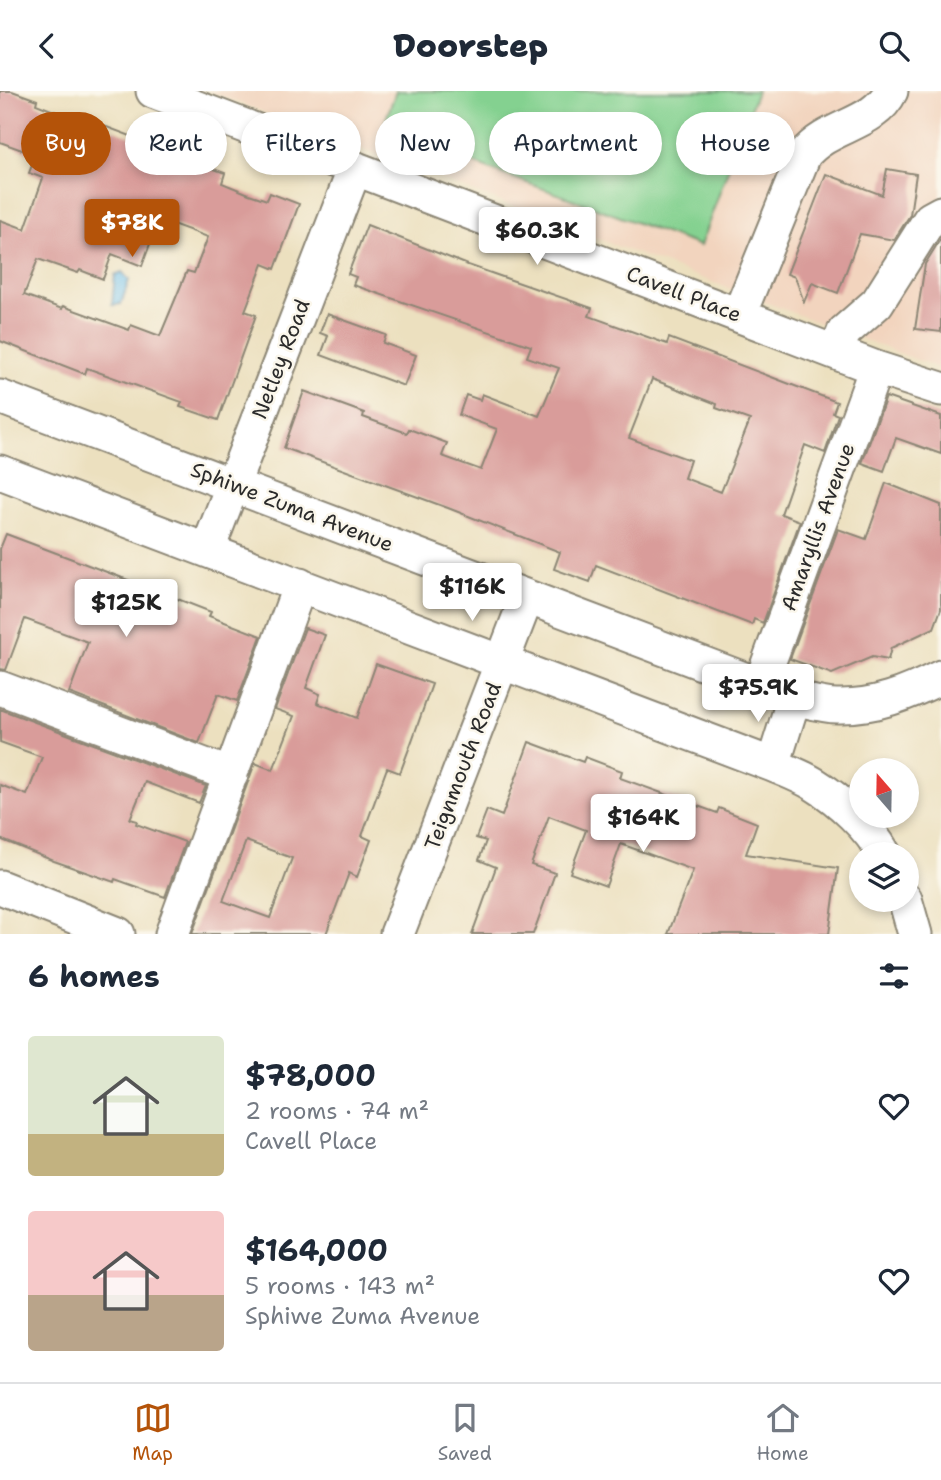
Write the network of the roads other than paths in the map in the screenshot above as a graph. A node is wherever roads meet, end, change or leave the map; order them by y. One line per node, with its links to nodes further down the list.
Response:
1 (153, 91): 3 (street, Cavell Place)
2 (891, 91): 7 (street)
3 (241, 125)
4 (361, 170): 7 (street, Cavell Place)
5 (352, 175): 13 (street, Netley Road)
6 (941, 213): 8 (street)
7 (739, 315): 8 (street, Cavell Place)
8 (836, 352): 9 (street, Cavell Place)
9 (876, 368): 10 (street, Cavell Place); 19 (street, Amaryllis Avenue)
10 (941, 389)
11 (0, 397): 13 (street, Sphiwe Zuma Avenue)
12 (0, 472): 14 (street)
13 (232, 484): 14 (street, Netley Road); 16 (street, Sphiwe Zuma Avenue)
14 (208, 549): 15 (street)
15 (300, 585): 17 (street); 23 (street)
16 (527, 597): 17 (street, Teignmouth Road); 19 (street, Sphiwe Zuma Avenue)
17 (503, 665): 22 (street); 29 (street, Teignmouth Road)
18 (941, 677): 21 (street, Sphiwe Zuma Avenue)
19 (760, 686): 21 (street, Sphiwe Zuma Avenue)
20 (0, 688): 23 (street)
21 (794, 698): 22 (street)
22 (774, 765): 24 (street)
23 (231, 775): 28 (street)
24 (876, 842)
25 (3, 898): 27 (street)
26 (909, 912): 30 (street)
27 (118, 934)
28 (172, 934)
29 (397, 934)
30 (915, 934)

